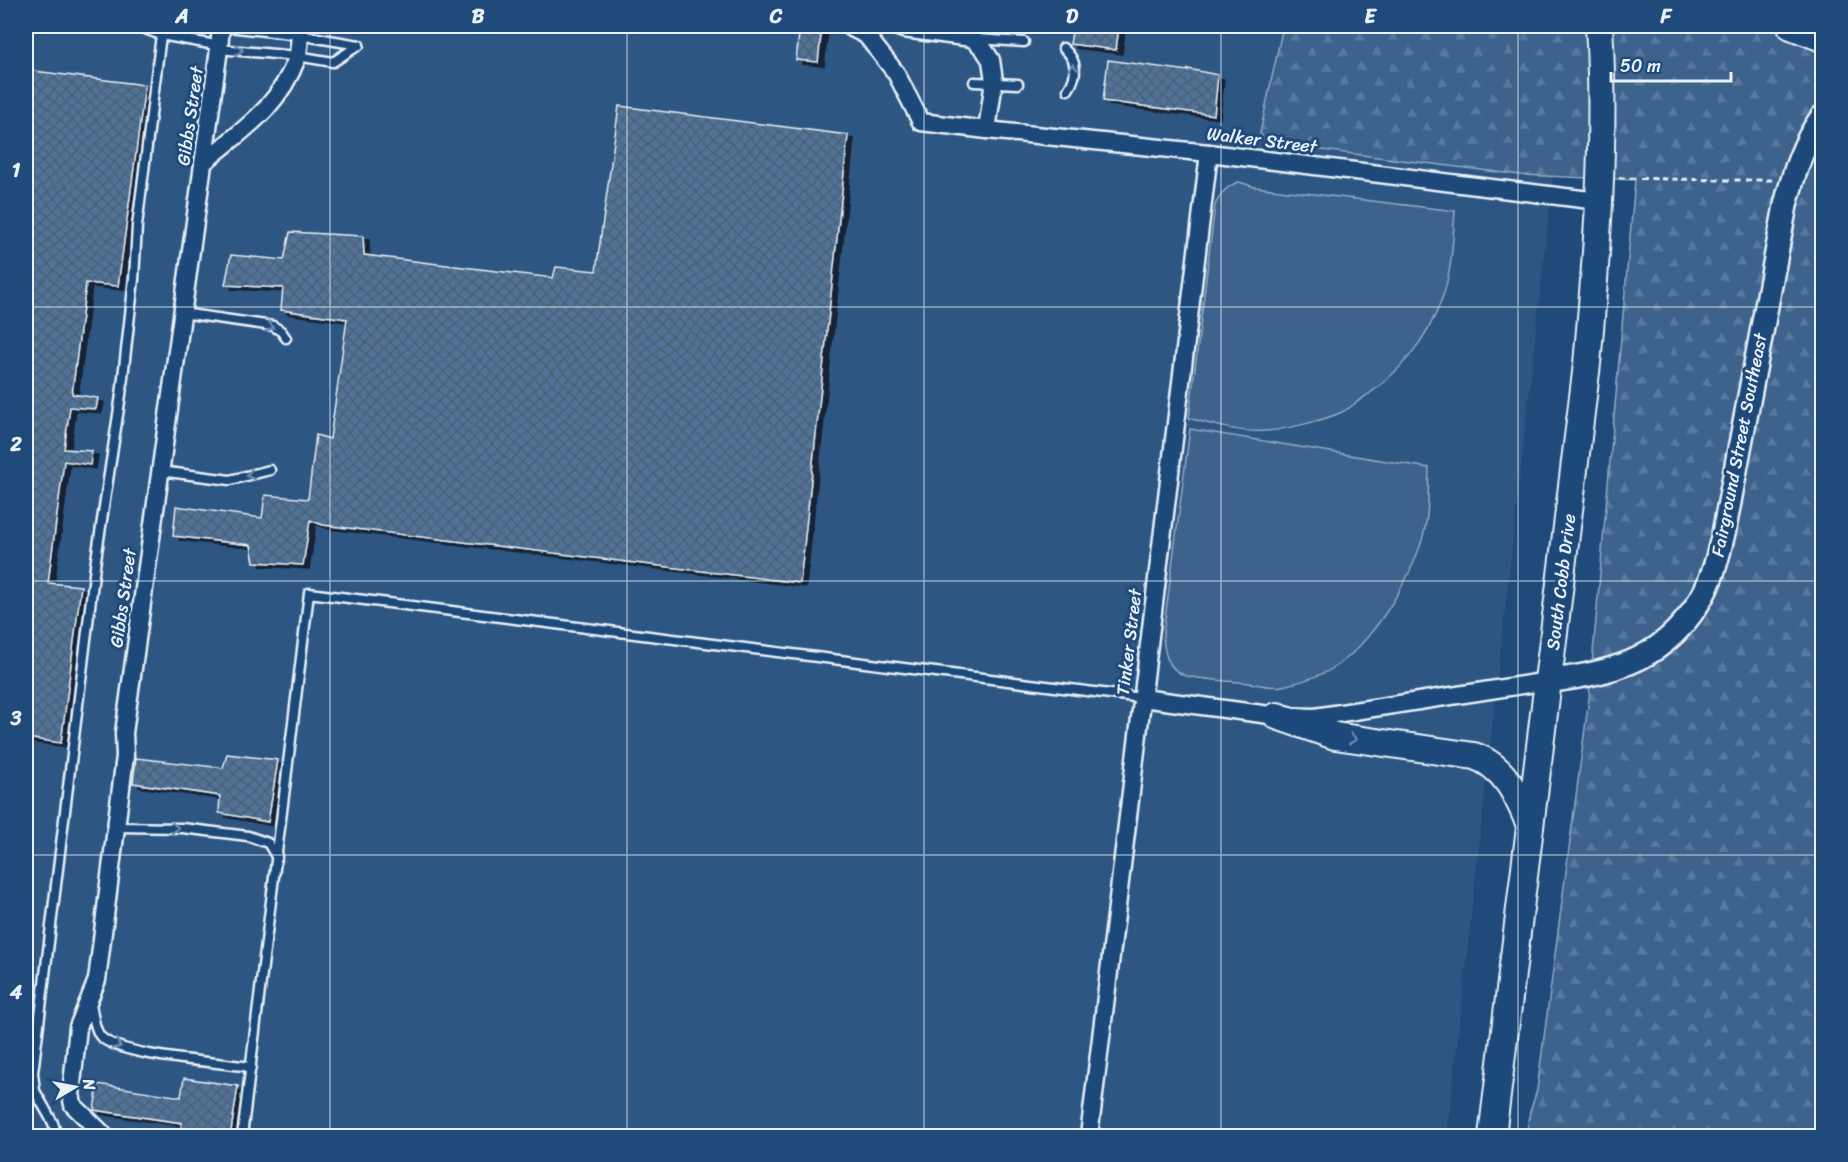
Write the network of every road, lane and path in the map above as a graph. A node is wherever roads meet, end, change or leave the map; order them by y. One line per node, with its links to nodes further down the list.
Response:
1 (117, 26): 9 (lane)
2 (153, 26): 9 (lane)
3 (215, 26): 4 (lane)
4 (221, 26): 11 (lane); 17 (street, Gibbs Street)
5 (848, 26): 24 (street, Walker Street)
6 (895, 26): 10 (street)
7 (1599, 26): 29 (main road, South Cobb Drive)
8 (1791, 26): 14 (main road)
9 (142, 28): 12 (lane)
10 (920, 28): 13 (street)
11 (300, 30): 18 (street); 18 (lane)
12 (161, 35): 17 (lane); 42 (lane)
13 (972, 38): 15 (lane); 20 (street)
14 (1822, 38)
15 (1024, 42)
16 (1063, 48): 22 (lane, one-way to 16)
17 (219, 49): 18 (lane, one-way to 18); 26 (street, Gibbs Street)
18 (297, 56): 26 (street)
19 (974, 82): 20 (lane)
20 (994, 84): 21 (lane); 24 (street)
21 (1018, 84)
22 (1068, 90)
23 (1822, 117): 28 (main road, Fairground Street Southeast)
24 (987, 130): 25 (street, Walker Street)
25 (1209, 153): 29 (street, Walker Street); 35 (street, Tinker Street)
26 (202, 163): 30 (street, Gibbs Street)
27 (1623, 178): 28 (path)
28 (1791, 183): 34 (main road, Fairground Street Southeast)
29 (1598, 201): 34 (main road, South Cobb Drive)
30 (182, 313): 31 (lane, one-way to 31); 33 (street, Gibbs Street)
31 (286, 338)
32 (270, 470): 33 (lane, one-way to 33)
33 (160, 471): 38 (street, Gibbs Street)
34 (1548, 681): 36 (street); 37 (main road, South Cobb Drive)
35 (1142, 698): 36 (street); 39 (lane); 45 (street, Tinker Street)
36 (1277, 716): 37 (main road, one-way to 37)
37 (1530, 825): 46 (main road, South Cobb Drive)
38 (117, 827): 39 (lane, one-way to 39); 40 (street, Gibbs Street)
39 (277, 858): 41 (lane)
40 (90, 998): 41 (lane, one-way to 41); 43 (street, Gibbs Street)
41 (251, 1067): 44 (lane)
42 (57, 1137)
43 (105, 1137)
44 (242, 1137)
45 (1089, 1137)
46 (1492, 1137)

